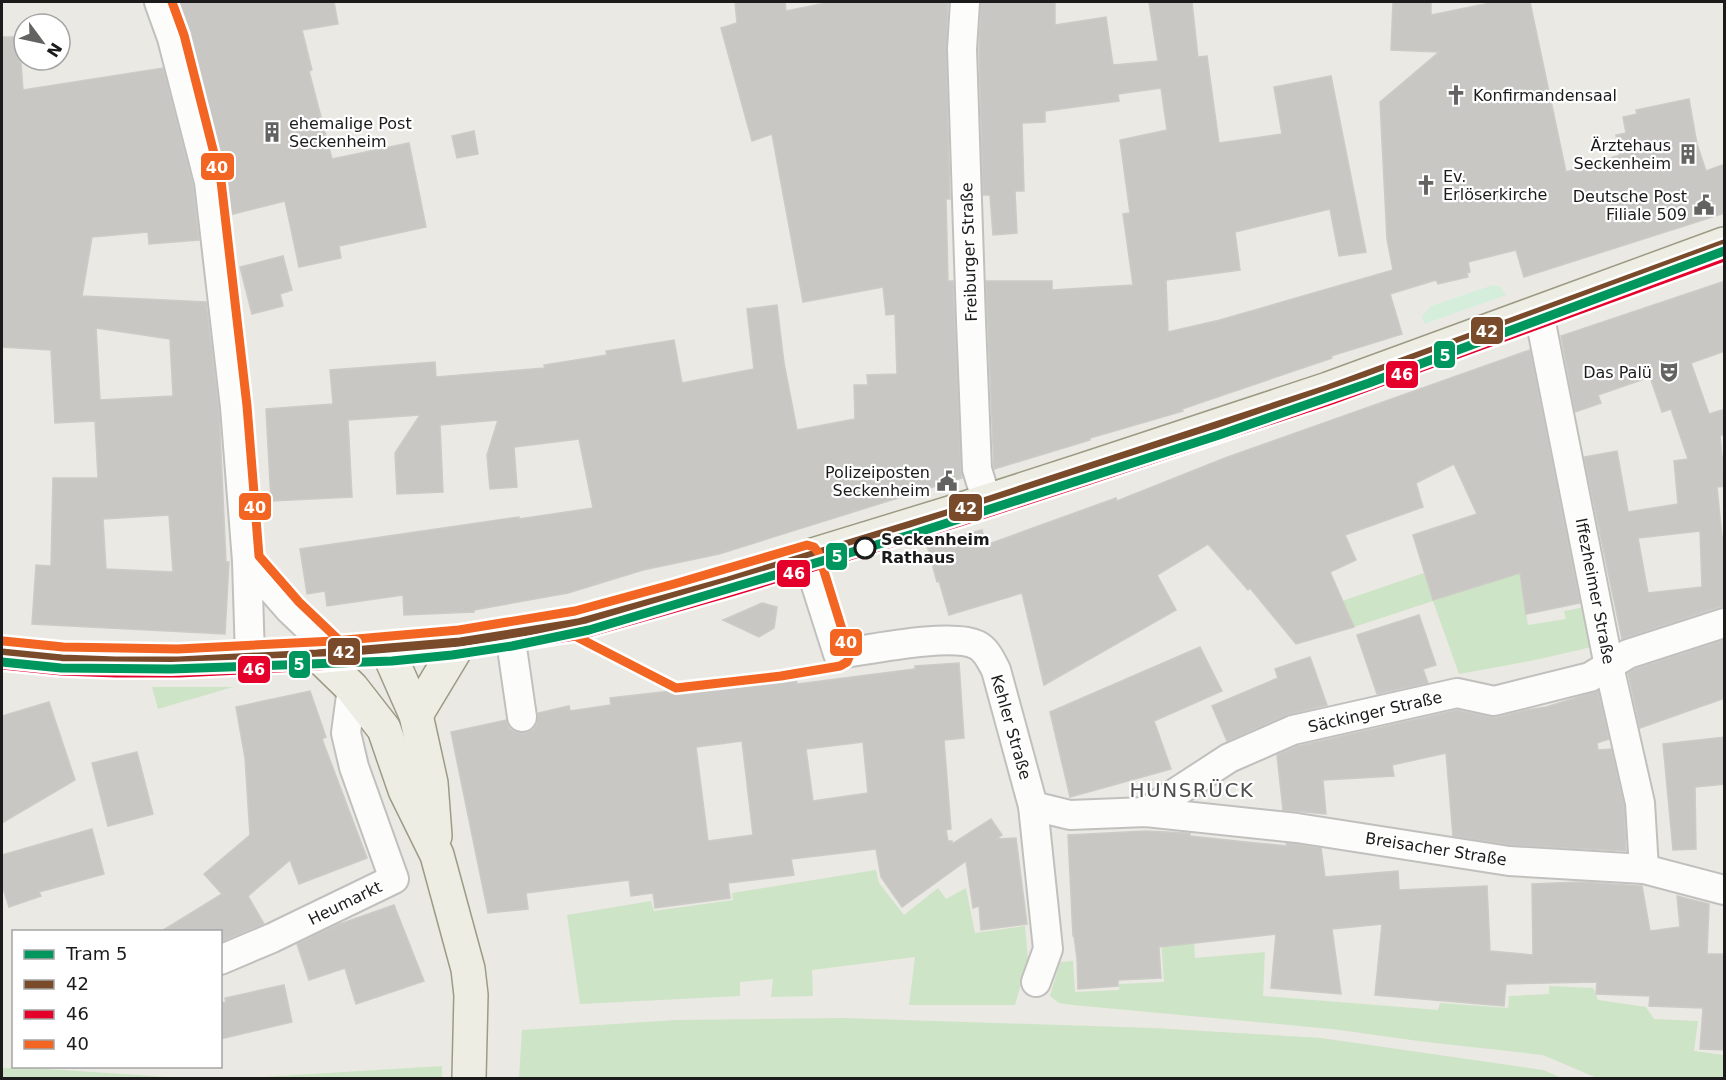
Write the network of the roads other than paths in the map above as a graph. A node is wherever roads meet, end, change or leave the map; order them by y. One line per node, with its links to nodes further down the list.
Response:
1 (159, 2): 7 (street)
2 (965, 2): 5 (street, Freiburger Straße)
3 (1725, 244): 4 (main road)
4 (1539, 313): 5 (main road); 15 (street, Iffezheimer Straße)
5 (987, 502): 6 (main road)
6 (807, 557): 9 (main road); 21 (street, Kehler Straße)
7 (247, 561): 13 (street); 14 (street)
8 (1725, 623): 15 (street, Säckinger Straße)
9 (510, 633): 10 (main road); 18 (street)
10 (460, 642): 11 (main road); 17 (main road)
11 (402, 648): 13 (main road); 17 (main road)
12 (2, 653): 14 (main road)
13 (326, 654): 14 (main road); 16 (main road)
14 (250, 657)
15 (1610, 666): 22 (street, Säckinger Straße); 24 (street, Iffezheimer Straße)
16 (352, 688): 19 (main road); 20 (street, Heumarkt)
17 (416, 715): 19 (street); 23 (main road)
18 (522, 717)
19 (384, 729): 20 (street); 23 (main road)
20 (354, 766): 26 (street, Heumarkt)
21 (1033, 806): 22 (street); 27 (street, Kehler Straße)
22 (1146, 812): 24 (street, Breisacher Straße)
23 (436, 855): 28 (main road)
24 (1644, 869): 25 (street, Breisacher Straße)
25 (1725, 890)
26 (222, 959)
27 (1036, 982)
28 (469, 1078)

